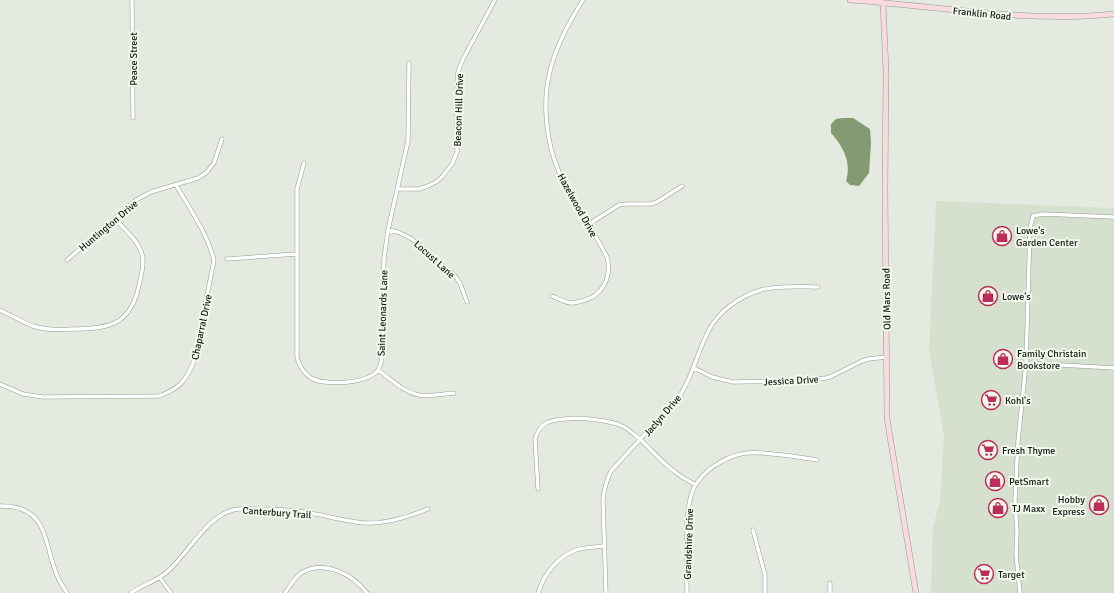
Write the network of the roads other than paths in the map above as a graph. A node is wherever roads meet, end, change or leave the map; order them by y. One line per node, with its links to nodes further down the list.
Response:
1 (132, 0): 8 (street, Peace Street)
2 (495, 0): 13 (street, Beacon Hill Drive)
3 (583, 0): 16 (street, Hazelwood Drive)
4 (850, 0): 5 (street, Franklin Road)
5 (883, 2): 6 (street, Franklin Road); 25 (street, Old Mars Road)
6 (1114, 14)
7 (409, 63): 13 (street, Saint Leonards Lane)
8 (133, 118)
9 (222, 139): 11 (street, Huntington Drive)
10 (304, 163): 18 (street, Saint Leonards Lane)
11 (176, 185): 15 (street, Huntington Drive); 30 (street, Chaparral Drive)
12 (682, 186): 16 (street)
13 (397, 190): 17 (street, Saint Leonards Lane)
14 (1114, 217): 26 (street)
15 (115, 219): 20 (street, Huntington Drive); 24 (street)
16 (589, 224): 22 (street, Hazelwood Drive)
17 (388, 230): 23 (street, Locust Lane); 29 (street, Saint Leonards Lane)
18 (296, 254): 19 (street); 29 (street, Saint Leonards Lane)
19 (227, 259)
20 (67, 260)
21 (818, 287): 27 (street, Jaclyn Drive)
22 (552, 296)
23 (467, 302)
24 (0, 310)
25 (887, 357): 27 (street, Jessica Drive); 52 (street, Old Mars Road)
26 (1026, 363): 28 (street); 53 (street)
27 (694, 368): 32 (street, Jaclyn Drive)
28 (1114, 368)
29 (378, 370): 31 (street)
30 (0, 384)
31 (454, 393)
32 (640, 439): 34 (street); 35 (street); 39 (street, Jaclyn Drive)
33 (817, 460): 34 (street, Grandshire Drive)
34 (696, 485): 49 (street, Grandshire Drive)
35 (538, 489)
36 (0, 506): 42 (street)
37 (428, 509): 40 (street, Canterbury Trail)
38 (753, 530): 50 (street)
39 (604, 546): 47 (street); 48 (street, Jaclyn Drive)
40 (160, 578): 43 (street, Canterbury Trail); 44 (street)
41 (830, 583): 51 (street)
42 (67, 593)
43 (131, 593)
44 (171, 593)
45 (285, 593): 46 (street)
46 (367, 593)
47 (538, 593)
48 (606, 593)
49 (686, 593)
50 (765, 593)
51 (830, 593)
52 (916, 593)
53 (1020, 593)

